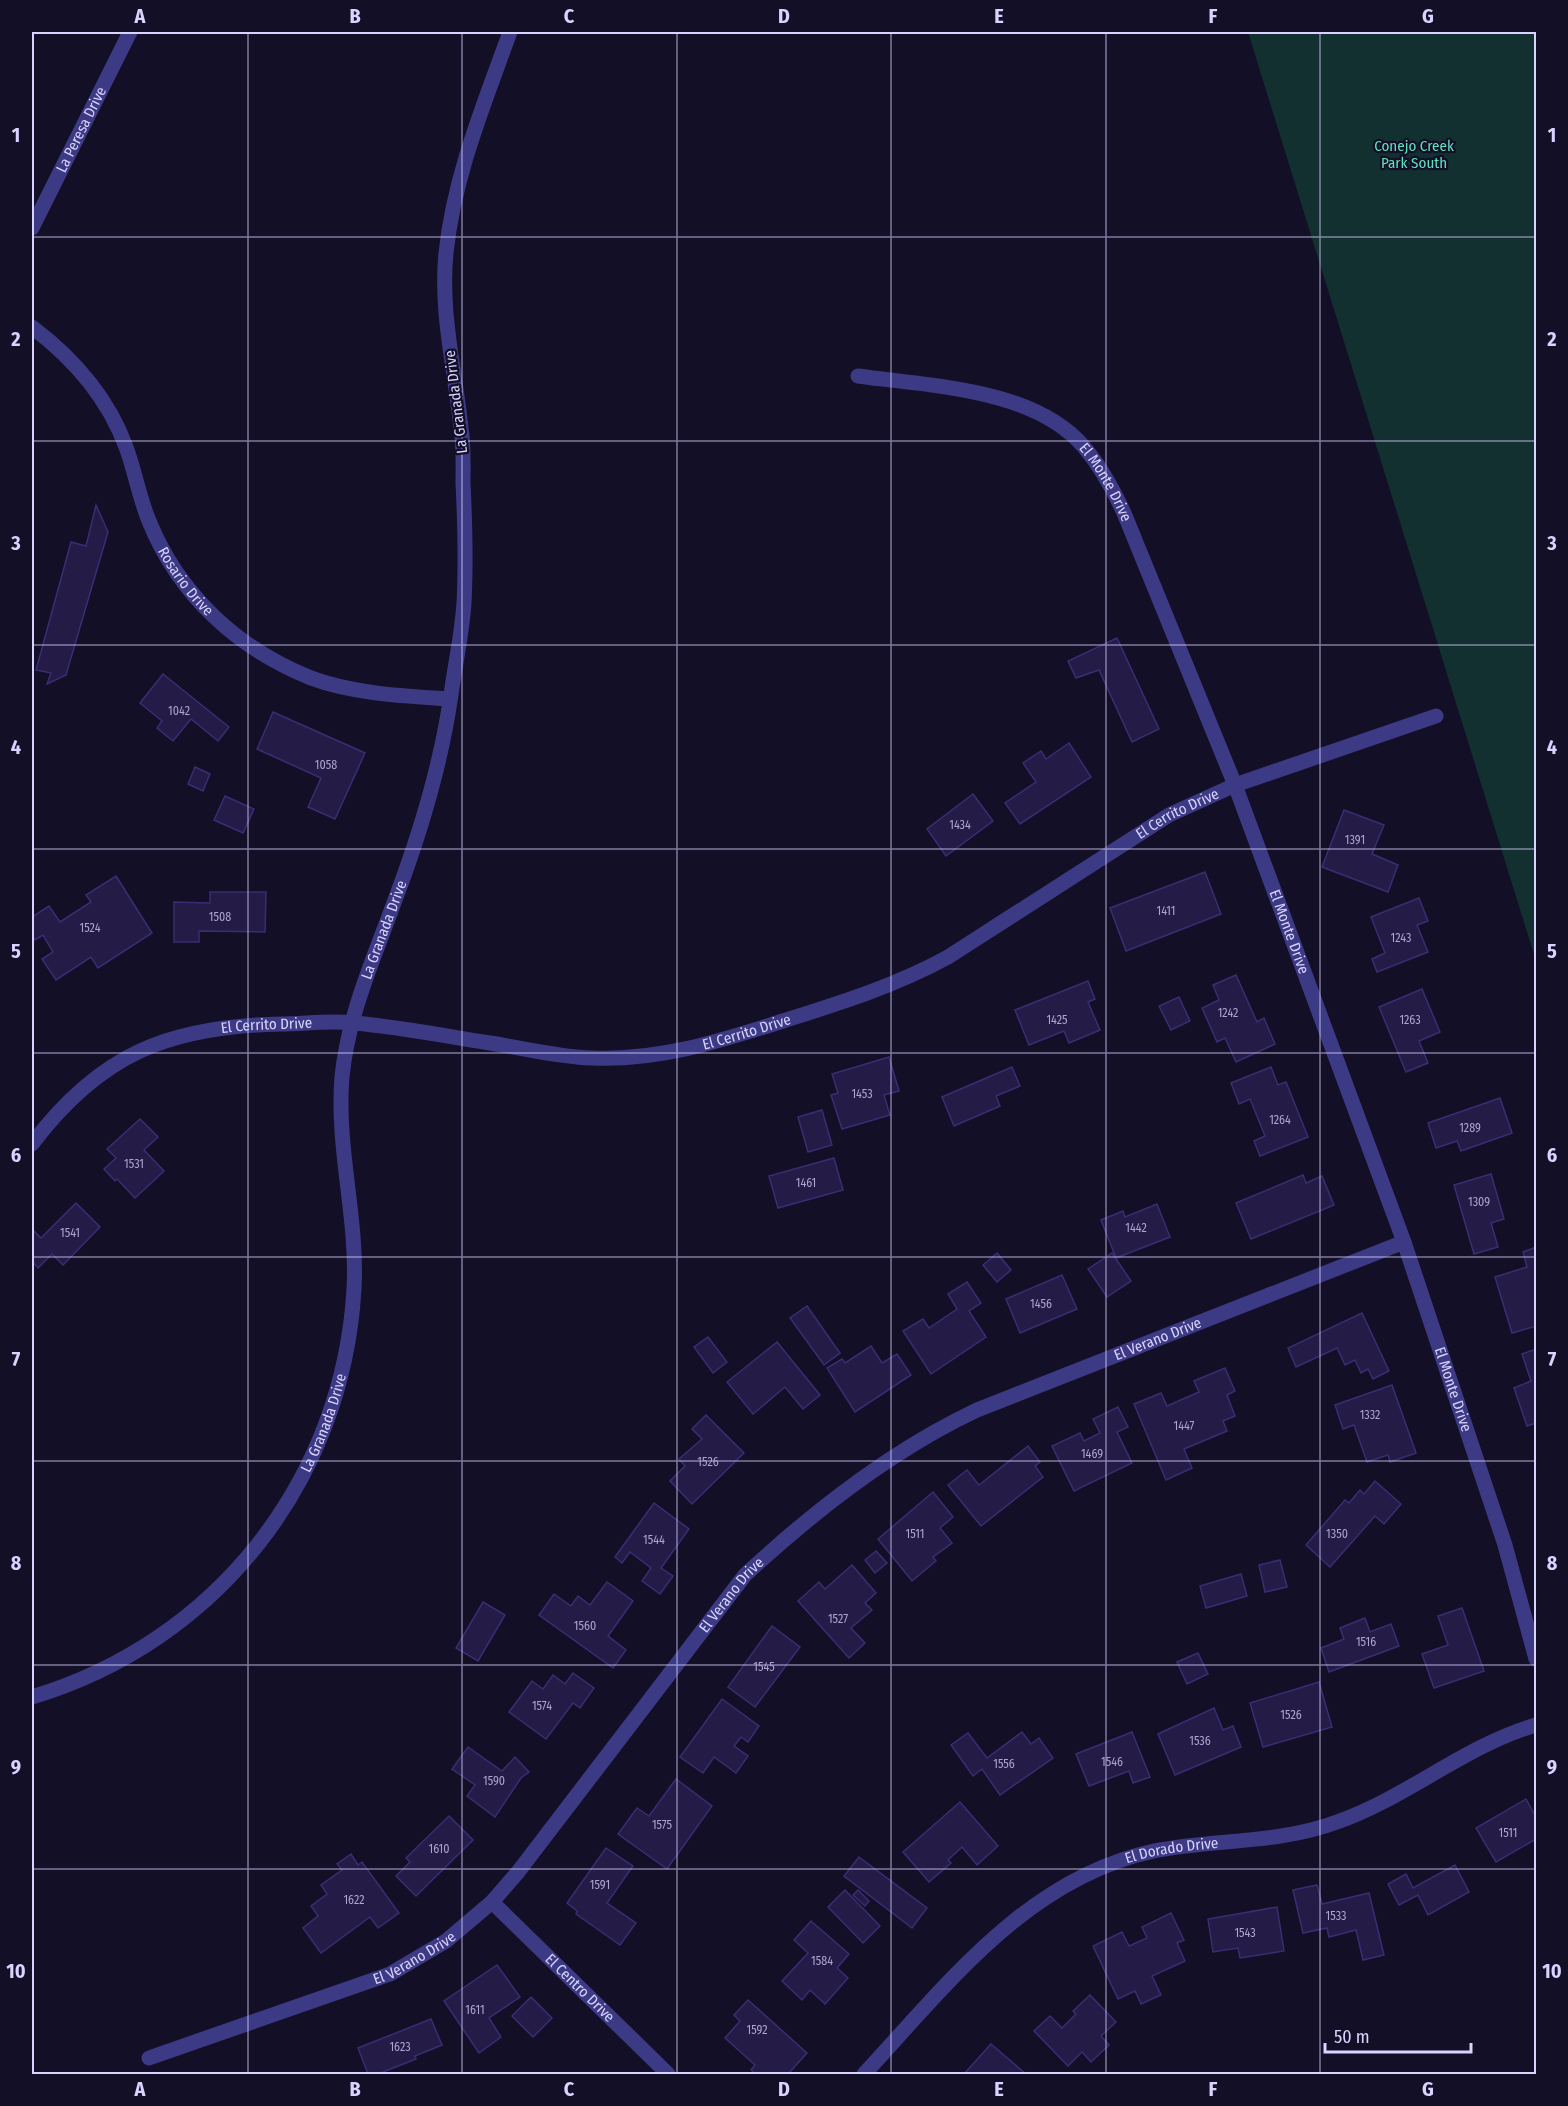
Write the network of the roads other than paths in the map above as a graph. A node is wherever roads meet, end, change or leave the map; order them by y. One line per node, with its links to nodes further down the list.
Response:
1 (130, 32): 3 (street, La Peresa Drive)
2 (510, 32): 6 (street, La Granada Drive)
3 (32, 228)
4 (32, 327): 6 (street, Rosario Drive)
5 (858, 376): 8 (street, El Monte Drive)
6 (450, 699): 9 (street, La Granada Drive)
7 (1436, 716): 8 (street, El Cerrito Drive)
8 (1235, 785): 9 (street, El Cerrito Drive); 11 (street, El Monte Drive)
9 (352, 1022): 10 (street, El Cerrito Drive); 13 (street, La Granada Drive)
10 (32, 1144)
11 (1404, 1242): 12 (street, El Monte Drive); 15 (street, El Verano Drive)
12 (1536, 1659)
13 (32, 1697)
14 (1536, 1725): 18 (street, El Dorado Drive)
15 (492, 1902): 16 (street, El Verano Drive); 17 (street, El Centro Drive)
16 (149, 2058)
17 (668, 2074)
18 (864, 2074)

